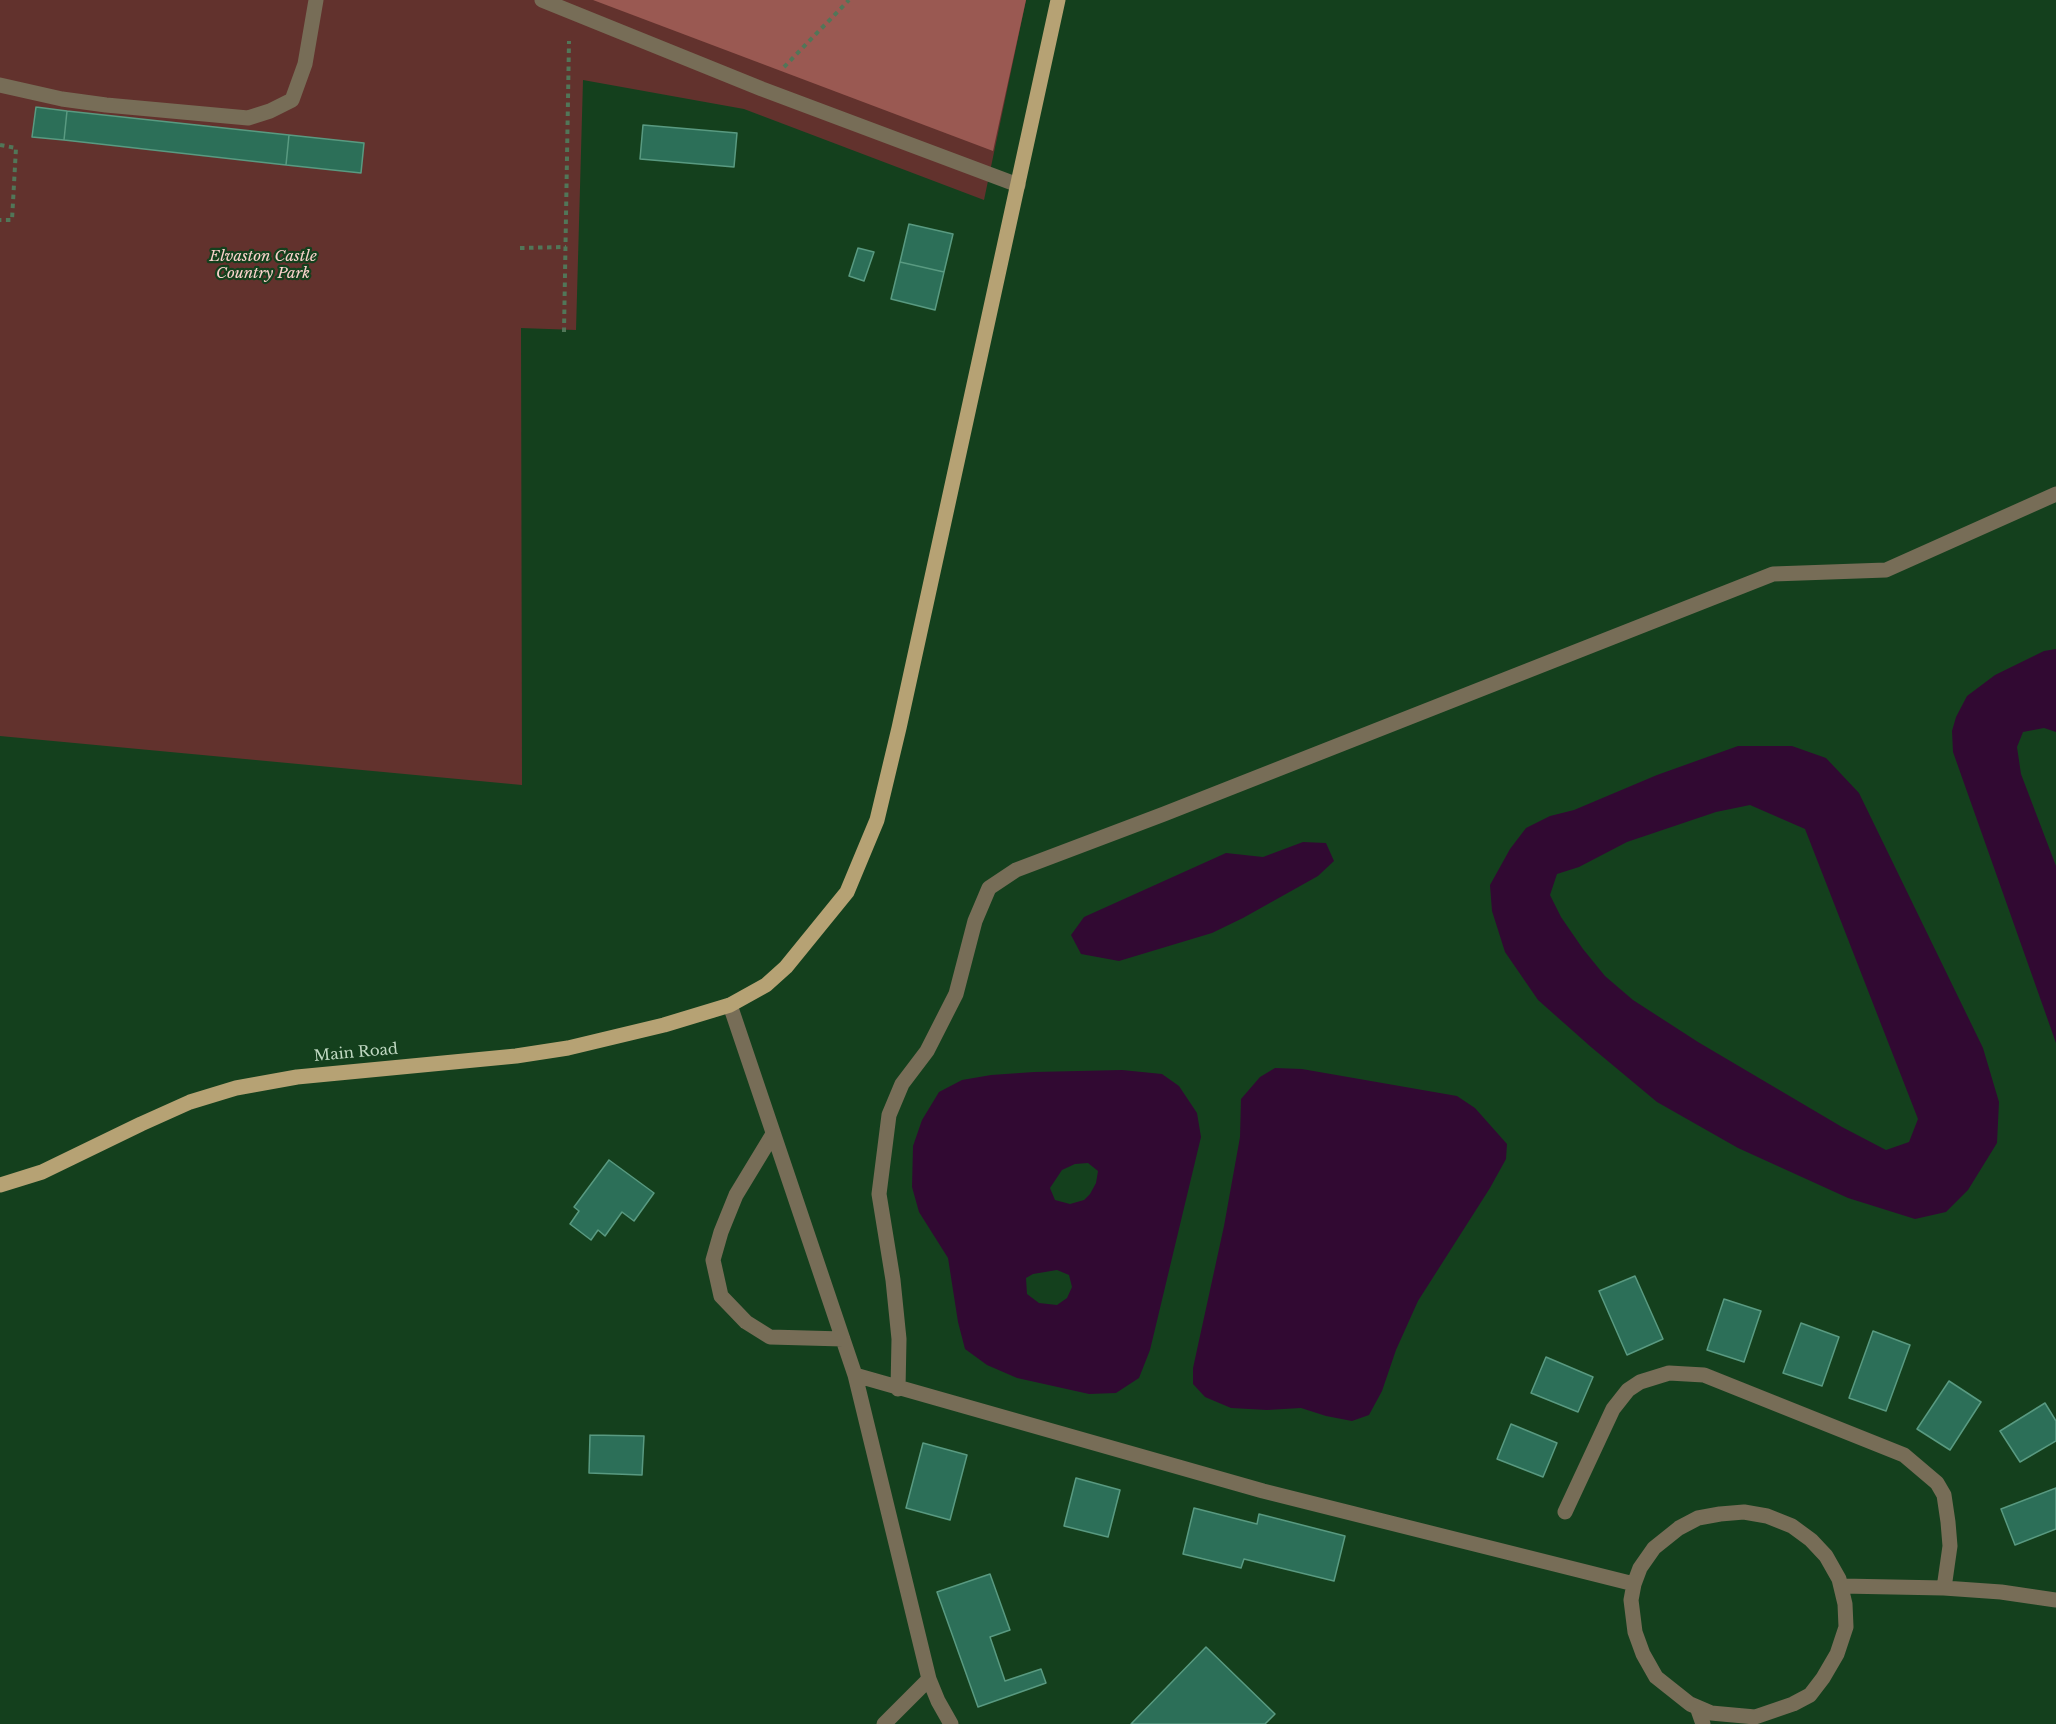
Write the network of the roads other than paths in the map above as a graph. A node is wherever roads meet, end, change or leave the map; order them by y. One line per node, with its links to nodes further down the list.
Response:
1 (316, 0): 4 (lane)
2 (542, 0): 5 (lane)
3 (1058, 0): 5 (main road, Main Road)
4 (0, 85)
5 (1018, 185): 7 (main road, Main Road)
6 (2056, 494): 12 (lane)
7 (730, 1005): 8 (lane); 9 (main road, Main Road)
8 (773, 1134): 10 (lane); 10 (lane)
9 (0, 1185)
10 (843, 1339): 11 (lane)
11 (855, 1375): 12 (lane); 18 (lane)
12 (898, 1389): 14 (lane)
13 (1565, 1512): 16 (lane)
14 (1634, 1584): 15 (lane); 19 (lane)
15 (1842, 1586): 16 (lane); 19 (lane)
16 (1944, 1588): 17 (lane)
17 (2056, 1600)
18 (929, 1679): 20 (lane); 21 (lane)
19 (1697, 1707): 22 (lane)
20 (884, 1724)
21 (951, 1724)
22 (1703, 1724)

